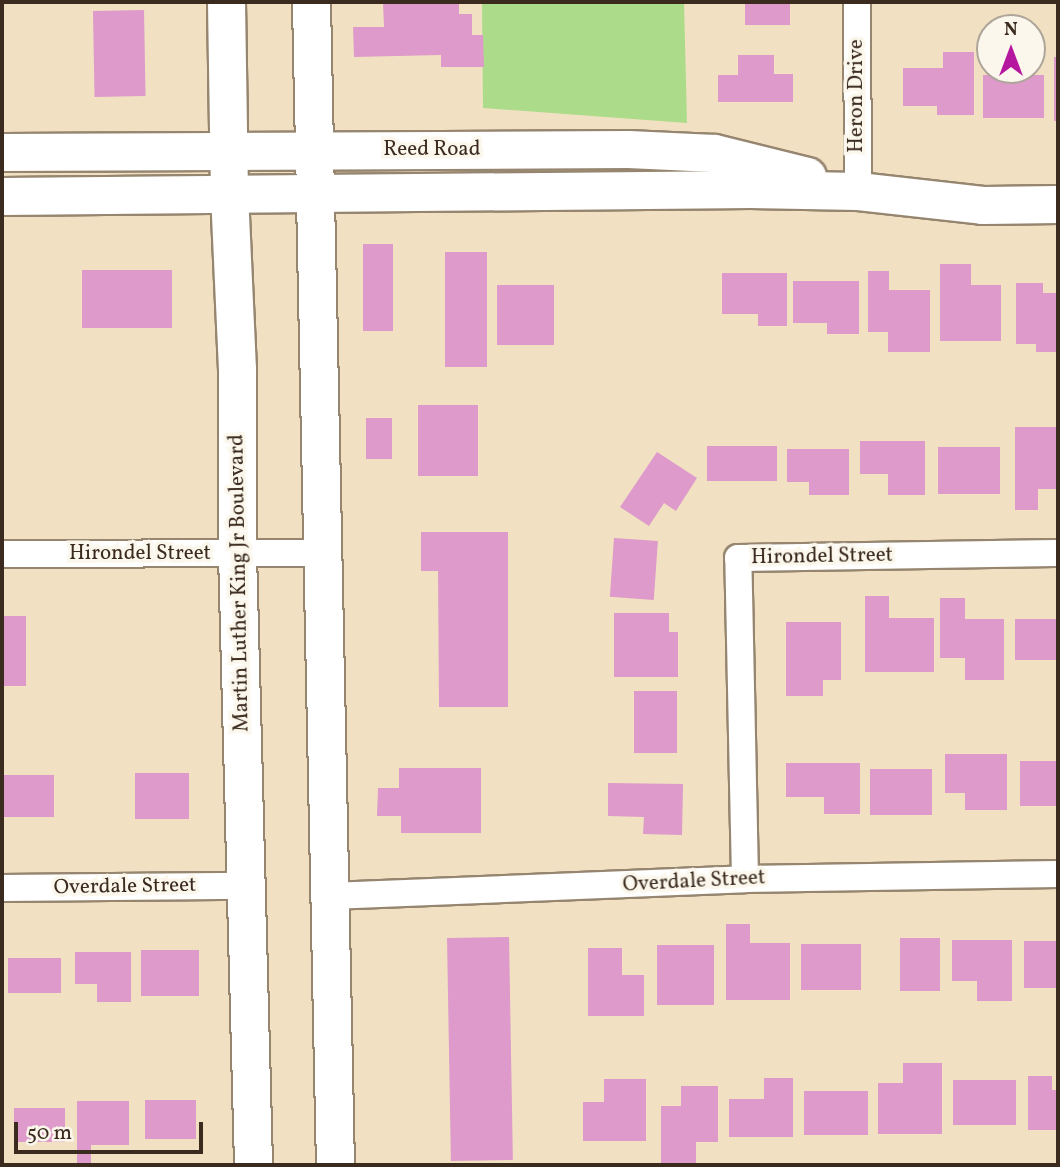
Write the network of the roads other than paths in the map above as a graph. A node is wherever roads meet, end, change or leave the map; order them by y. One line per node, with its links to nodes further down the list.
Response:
1 (226, 2): 5 (main road, Martin Luther King Jr Boulevard)
2 (310, 2): 4 (main road)
3 (857, 2): 8 (street, Heron Drive)
4 (315, 150): 5 (main road, Reed Road); 7 (main road); 8 (main road, Reed Road)
5 (230, 151): 6 (main road, Reed Road); 9 (main road, Martin Luther King Jr Boulevard)
6 (2, 152)
7 (315, 191): 8 (main road, Reed Road); 9 (main road, Reed Road); 13 (main road)
8 (858, 191): 11 (main road, Reed Road)
9 (229, 193): 10 (main road, Reed Road); 12 (main road, Martin Luther King Jr Boulevard)
10 (2, 196)
11 (1058, 204)
12 (237, 553): 13 (street, Hirondel Street); 15 (street, Hirondel Street); 18 (main road, Martin Luther King Jr Boulevard)
13 (320, 553): 20 (main road)
14 (1058, 553): 17 (street, Hirondel Street)
15 (2, 554)
16 (1058, 874): 17 (street, Overdale Street)
17 (745, 879): 20 (street, Overdale Street)
18 (248, 886): 19 (street, Overdale Street); 21 (main road, Martin Luther King Jr Boulevard)
19 (2, 888)
20 (330, 897): 22 (main road)
21 (253, 1165)
22 (335, 1165)

